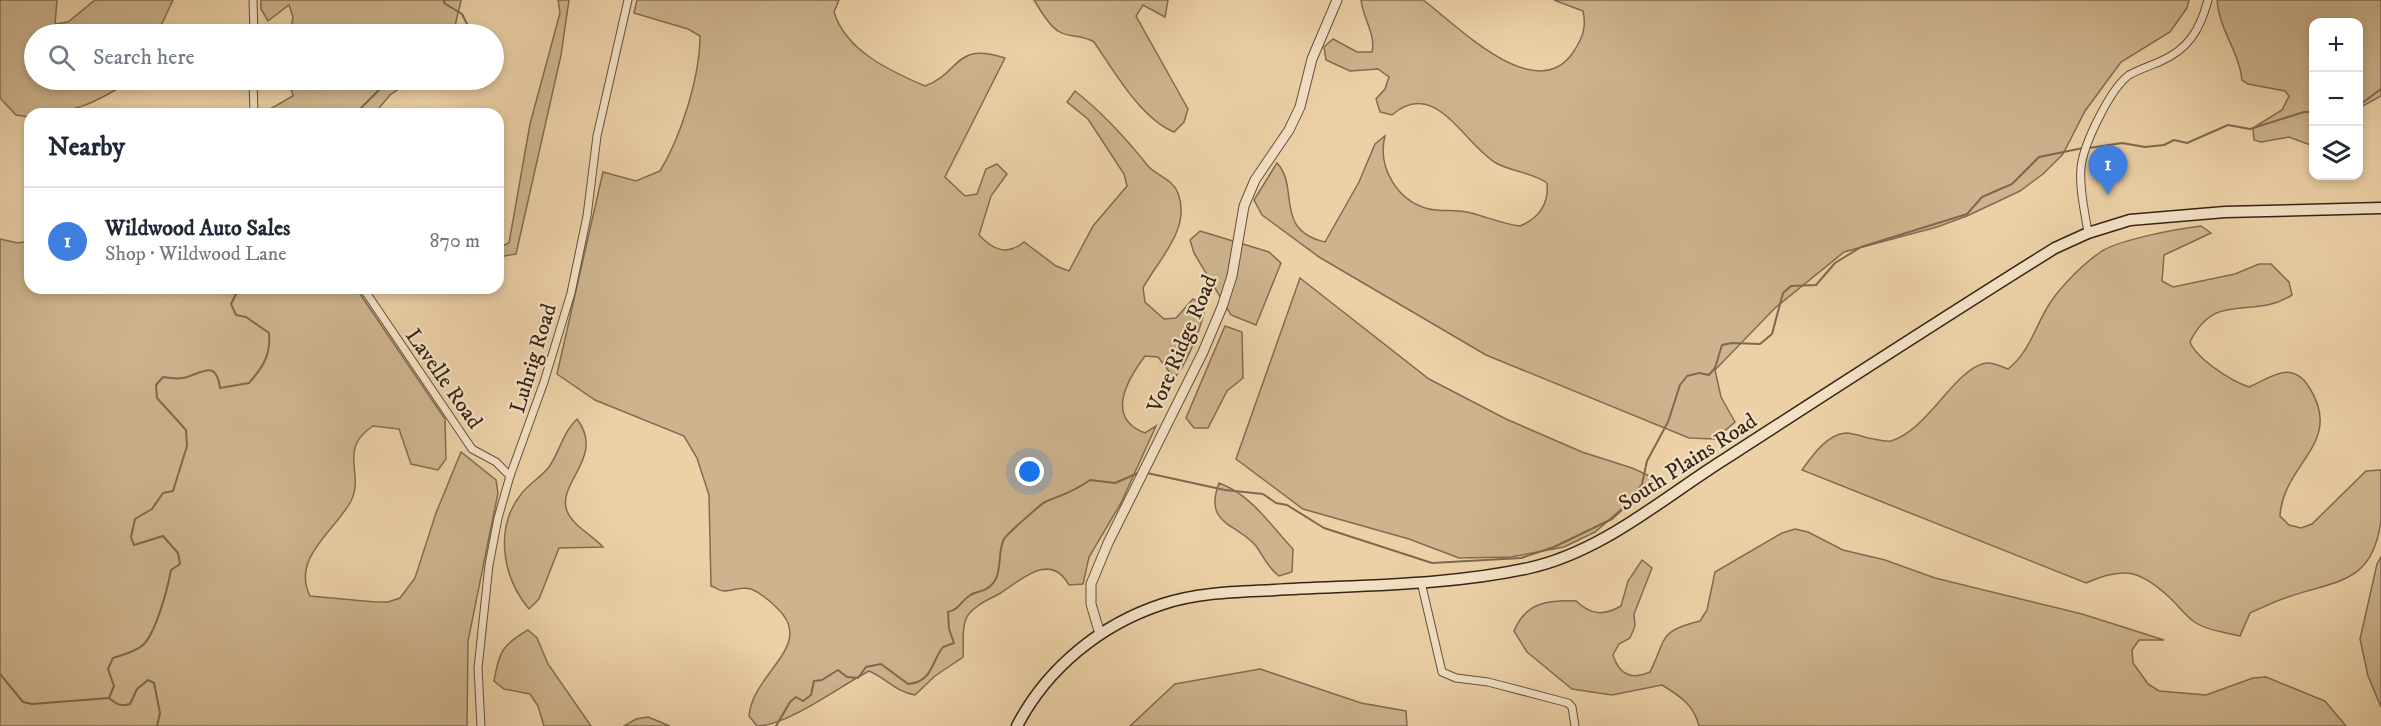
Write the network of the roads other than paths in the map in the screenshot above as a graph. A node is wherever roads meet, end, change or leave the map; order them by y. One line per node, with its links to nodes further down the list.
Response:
1 (253, 0): 5 (street)
2 (628, 0): 11 (street, Luhrig Road)
3 (1337, 0): 13 (street, Vore Ridge Road)
4 (2208, 0): 9 (street)
5 (254, 24)
6 (253, 90): 7 (street)
7 (254, 108)
8 (2381, 208): 9 (main road, South Plains Road)
9 (2088, 233): 12 (main road, South Plains Road)
10 (367, 294): 11 (street, Lavelle Road)
11 (510, 476): 14 (street, Luhrig Road)
12 (1421, 582): 13 (main road, South Plains Road); 16 (street)
13 (1100, 634): 15 (main road, South Plains Road)
14 (481, 726)
15 (1017, 726)
16 (1575, 726)

